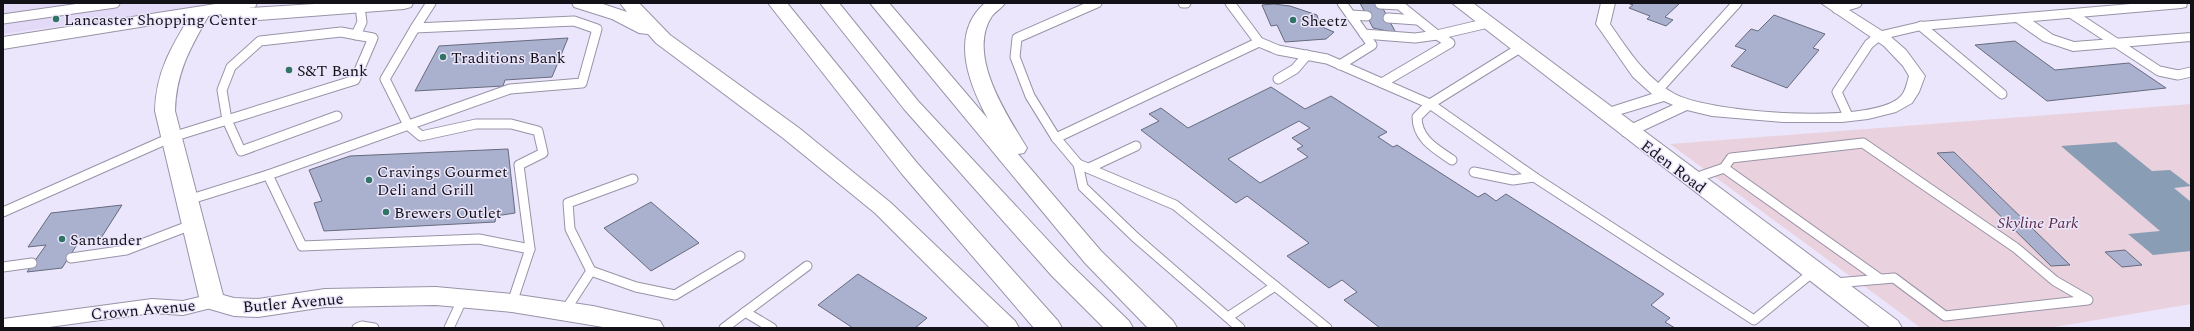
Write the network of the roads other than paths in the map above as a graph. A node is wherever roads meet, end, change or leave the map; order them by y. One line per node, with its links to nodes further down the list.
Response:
1 (54, 3): 26 (lane)
2 (115, 3): 26 (lane)
3 (248, 3): 25 (main road)
4 (404, 3): 21 (main road)
5 (431, 3): 36 (lane)
6 (580, 3): 42 (main road)
7 (629, 3): 42 (main road)
8 (879, 3): 79 (main road)
9 (996, 3): 79 (main road)
10 (1097, 3): 63 (lane)
11 (1230, 3): 43 (lane)
12 (1342, 3): 28 (lane)
13 (1461, 3): 34 (main road, Eden Road)
14 (1608, 3): 52 (street)
15 (1737, 3): 52 (lane)
16 (1857, 3): 22 (lane)
17 (1380, 4): 18 (lane)
18 (1398, 4): 33 (lane)
19 (831, 5): 104 (main road)
20 (2135, 5): 23 (street); 27 (street)
21 (360, 6): 25 (main road); 38 (lane)
22 (1832, 6): 40 (street)
23 (2183, 6)
24 (779, 7): 103 (main road)
25 (203, 8): 44 (main road); 62 (main road)
26 (54, 12): 32 (lane)
27 (2072, 14): 31 (street); 45 (lane)
28 (1350, 15): 29 (lane); 37 (lane)
29 (1367, 16)
30 (1388, 18): 33 (lane)
31 (2019, 18): 35 (street); 45 (street)
32 (3, 19)
33 (1416, 20): 39 (lane)
34 (1488, 23): 39 (lane); 46 (main road, Eden Road)
35 (1921, 26): 40 (street); 53 (lane)
36 (415, 28): 60 (lane); 60 (lane)
37 (1364, 34): 39 (lane); 48 (lane)
38 (356, 35): 59 (lane); 59 (lane)
39 (1437, 35): 51 (lane)
40 (1879, 36): 58 (lane); 58 (street)
41 (2191, 37): 45 (street)
42 (663, 39): 102 (main road)
43 (1258, 42): 47 (lane); 63 (lane)
44 (3, 43)
45 (2116, 44): 49 (lane)
46 (1520, 48): 54 (lane); 56 (main road, Eden Road)
47 (1307, 56): 48 (lane); 50 (lane)
48 (1340, 65): 51 (lane)
49 (2191, 72)
50 (1278, 79)
51 (1382, 83): 54 (lane)
52 (1662, 93): 55 (street); 56 (street)
53 (2002, 94)
54 (1430, 104): 65 (lane); 71 (lane)
55 (1687, 104): 58 (street); 61 (street)
56 (1605, 114): 61 (main road, Eden Road)
57 (337, 116): 59 (lane)
58 (1848, 116)
59 (227, 119): 62 (lane)
60 (408, 125): 70 (lane); 77 (lane)
61 (1628, 132): 73 (main road, Eden Road)
62 (172, 137): 74 (main road); 75 (lane)
63 (1056, 138): 66 (lane)
64 (1136, 146): 67 (lane)
65 (1452, 160)
66 (1078, 164): 67 (lane); 93 (lane)
67 (1090, 168): 87 (lane)
68 (1724, 168): 73 (lane); 86 (lane); 86 (lane)
69 (1474, 172): 71 (lane)
70 (268, 174): 74 (lane); 77 (lane)
71 (1534, 177): 85 (lane)
72 (633, 179): 84 (lane)
73 (1692, 179): 85 (main road, Eden Road)
74 (188, 200): 76 (main road)
75 (3, 212)
76 (194, 224): 80 (lane); 89 (main road)
77 (530, 249): 90 (lane)
78 (740, 256): 84 (lane)
79 (1093, 257): 105 (main road)
80 (71, 258)
81 (32, 263): 83 (lane)
82 (807, 266): 92 (lane)
83 (3, 267)
84 (591, 271): 91 (lane)
85 (1821, 278): 86 (lane); 108 (main road, Eden Road)
86 (1880, 279)
87 (1275, 286): 93 (lane); 107 (lane)
88 (463, 298): 89 (main road, Butler Avenue); 90 (main road, Butler Avenue); 98 (lane)
89 (212, 301): 95 (street, Crown Avenue)
90 (512, 303): 91 (main road, Butler Avenue)
91 (565, 311): 94 (main road, Butler Avenue)
92 (745, 312): 100 (lane); 101 (lane)
93 (1228, 317): 106 (lane)
94 (606, 323): 99 (main road, Butler Avenue)
95 (3, 326)
96 (357, 328): 97 (lane)
97 (374, 328)
98 (449, 328)
99 (651, 328)
100 (724, 328)
101 (772, 328)
102 (1006, 328)
103 (1049, 328)
104 (1120, 328)
105 (1164, 328)
106 (1240, 328)
107 (1327, 328)
108 (1889, 328)

